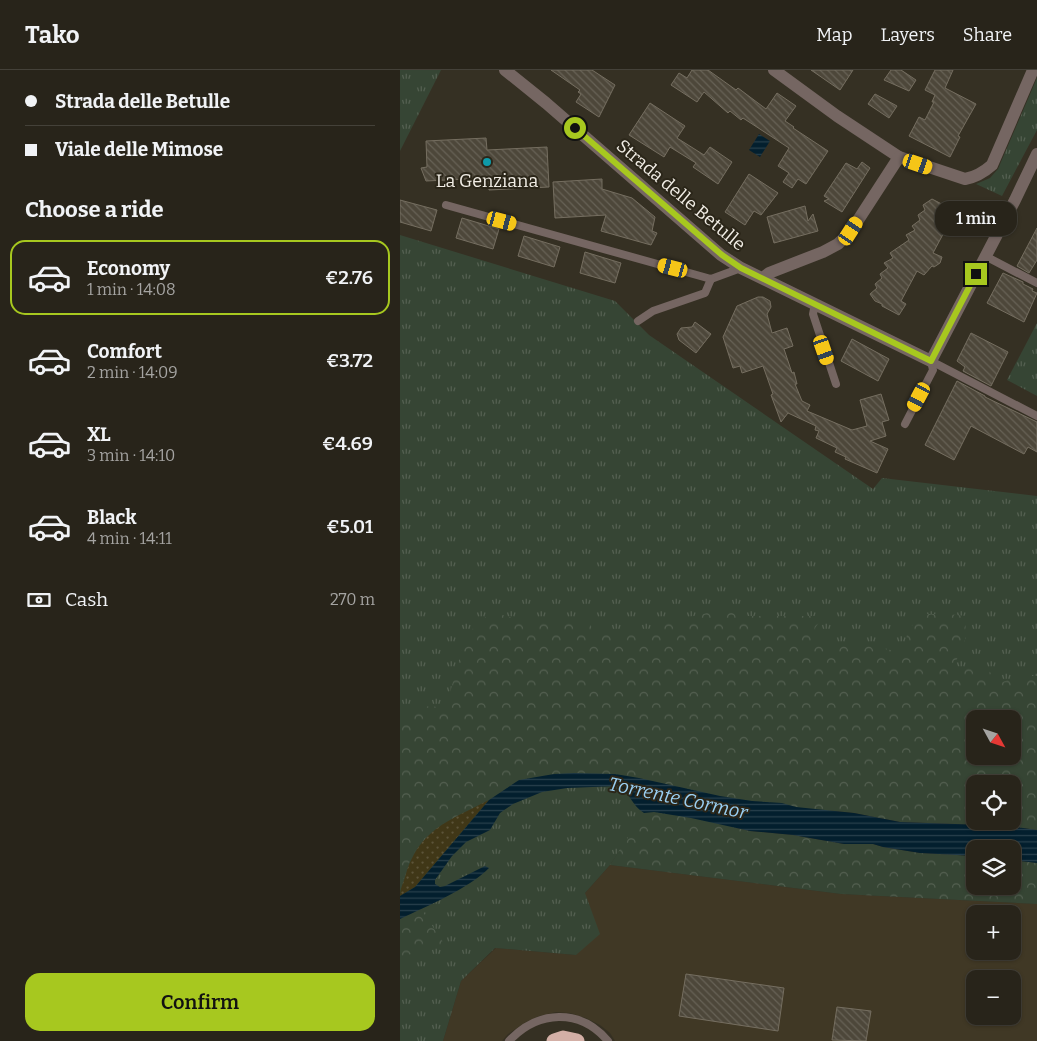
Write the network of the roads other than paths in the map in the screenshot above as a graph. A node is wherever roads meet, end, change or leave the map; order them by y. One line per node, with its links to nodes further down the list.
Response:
1 (505, 70): 8 (street, Strada delle Betulle)
2 (774, 70): 5 (street)
3 (1034, 70): 5 (street)
4 (1037, 154): 7 (street)
5 (899, 158): 9 (street)
6 (446, 205): 10 (lane)
7 (985, 256): 11 (lane); 14 (street)
8 (741, 268): 9 (street, Strada delle Betulle); 10 (lane)
9 (763, 278): 12 (street, Strada delle Betulle)
10 (711, 279): 13 (lane)
11 (1037, 283)
12 (815, 304): 14 (street, Strada delle Betulle); 15 (lane)
13 (638, 321)
14 (931, 361): 16 (lane); 17 (lane)
15 (836, 384)
16 (1037, 416)
17 (905, 424)
18 (509, 1041): 21 (lane)
19 (554, 1041): 20 (highway)
20 (577, 1041)
21 (608, 1041)

